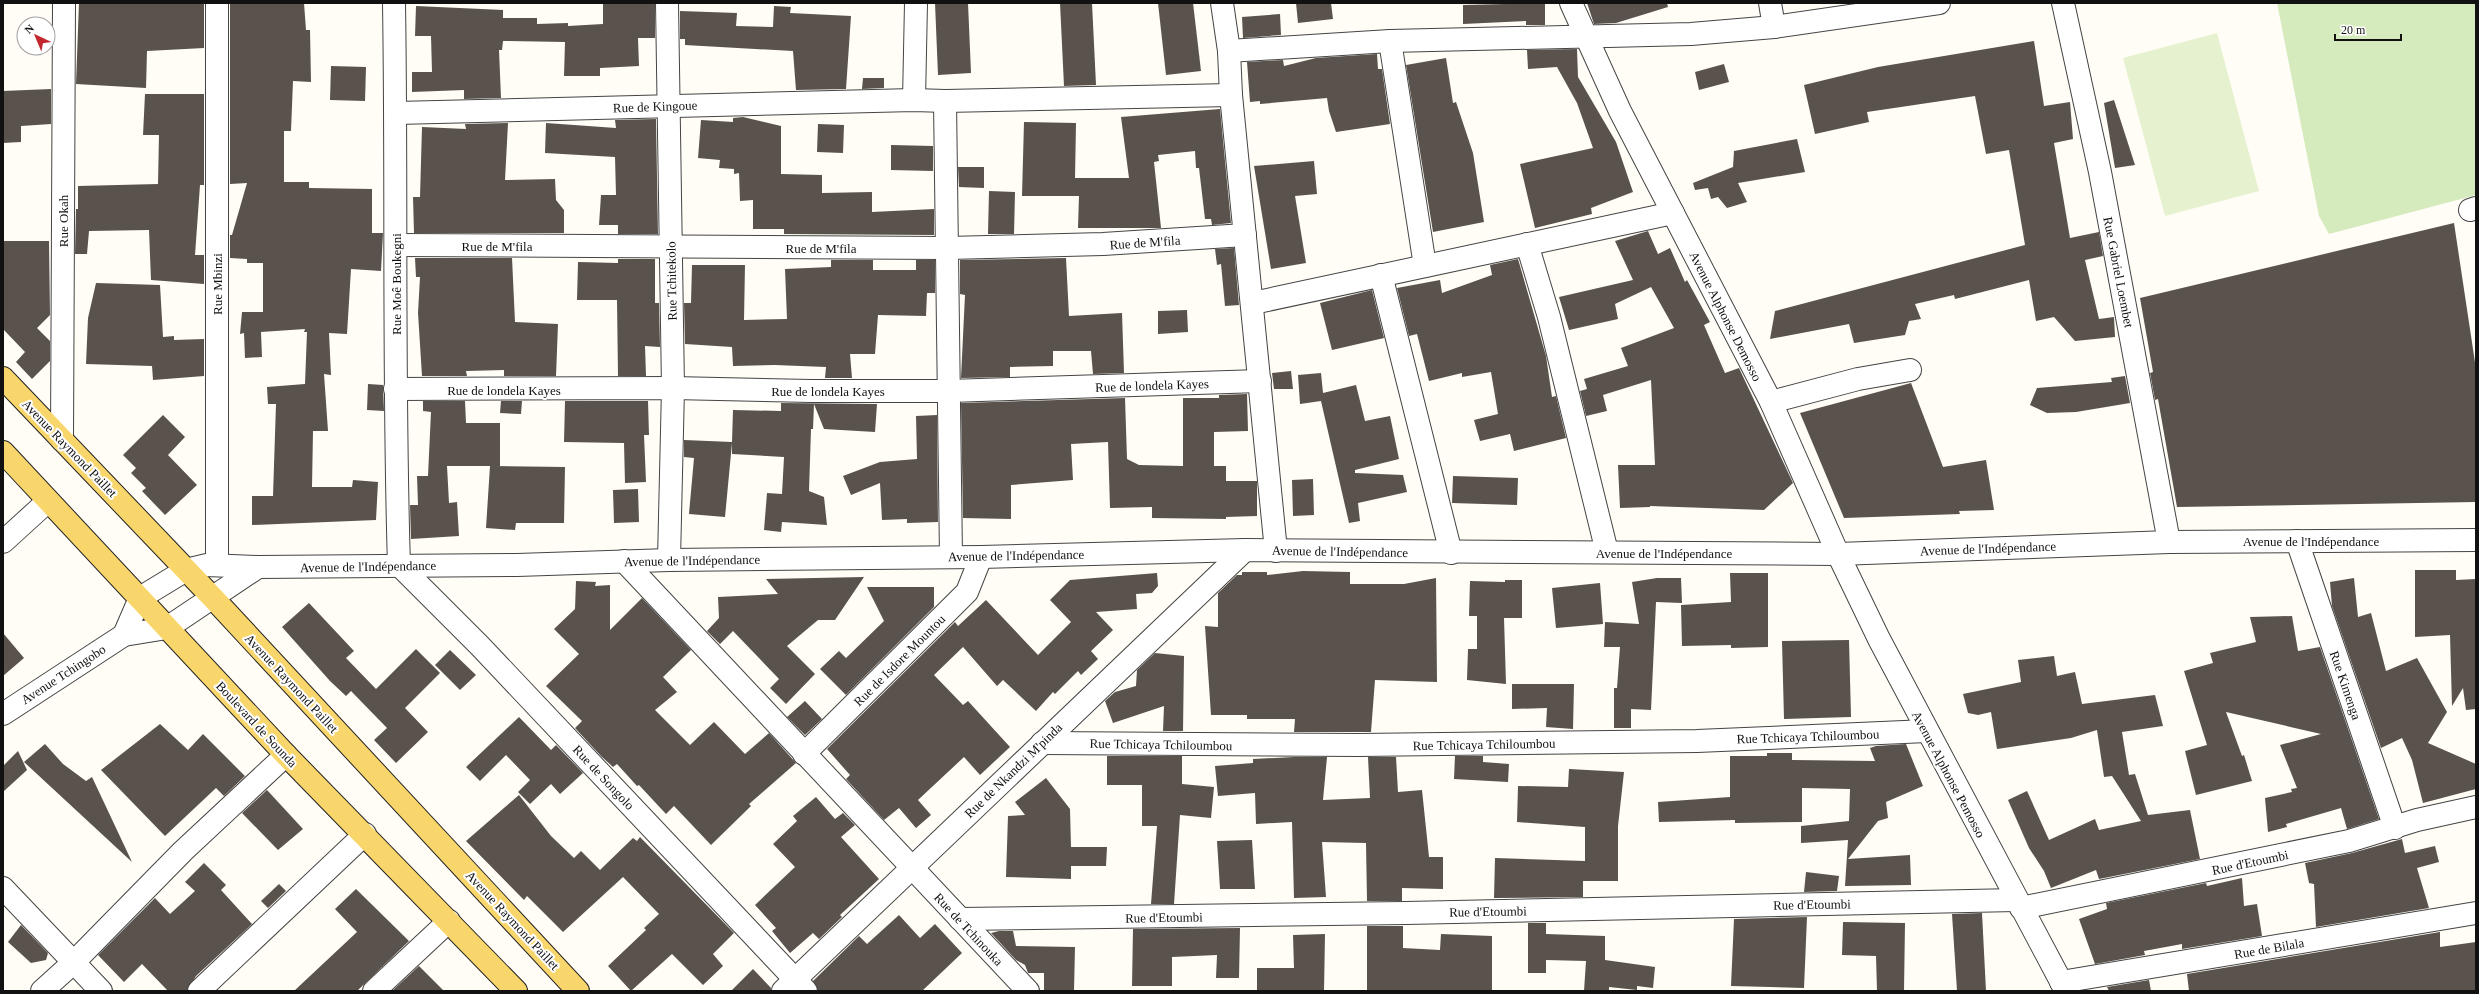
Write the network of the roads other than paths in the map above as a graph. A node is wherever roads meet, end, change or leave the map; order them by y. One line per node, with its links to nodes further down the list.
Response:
1 (64, 3): 36 (street, Rue Okah)
2 (217, 3): 52 (street, Rue Mbinzi)
3 (394, 3): 19 (street, Rue Moê Boukegni)
4 (667, 3): 18 (street, Rue Tchitekolo)
5 (916, 3): 16 (street)
6 (1222, 3): 14 (street)
7 (1571, 3): 12 (street, Avenue Alphonse Demosso)
8 (1770, 3): 11 (street)
9 (1939, 3): 11 (street)
10 (2063, 3): 42 (street, Rue Gabriel Loembet)
11 (1774, 27): 12 (street)
12 (1584, 35): 13 (street); 20 (street, Avenue Alphonse Demosso)
13 (1390, 41): 14 (street); 26 (street)
14 (1229, 51): 15 (street)
15 (1231, 94): 17 (street, Rue de Kingoue); 21 (street)
16 (914, 100): 17 (street, Rue de Kingoue); 18 (street, Rue de Kingoue)
17 (945, 101): 25 (street)
18 (668, 105): 19 (street, Rue de Kingoue); 24 (street, Rue Tchitekolo)
19 (396, 113): 23 (street, Rue Moê Boukegni)
20 (1673, 213): 22 (street); 35 (street, Avenue Alphonse Demosso)
21 (1245, 235): 25 (street, Rue de M'fila); 28 (street)
22 (1527, 244): 26 (street); 46 (street)
23 (397, 245): 24 (street, Rue de M'fila); 33 (street, Rue Moê Boukegni)
24 (670, 247): 25 (street, Rue de M'fila); 32 (street, Rue Tchitekolo)
25 (948, 248): 34 (street)
26 (1425, 266): 27 (street)
27 (1381, 275): 28 (street); 45 (street)
28 (1253, 303): 31 (street)
29 (1910, 370): 35 (street)
30 (3, 378): 36 (main road, Avenue Raymond Paillet)
31 (1260, 381): 34 (street, Rue de londela Kayes); 44 (street)
32 (673, 388): 33 (street, Rue de londela Kayes); 34 (street, Rue de londela Kayes); 50 (street, Rue Tchitekolo)
33 (395, 389): 53 (street, Rue Moê Boukegni)
34 (949, 391): 48 (street)
35 (1771, 402): 47 (street, Avenue Alphonse Demosso)
36 (62, 440): 55 (main road, Avenue Raymond Paillet)
37 (3, 452): 38 (main road, Boulevard de Sounda)
38 (48, 501): 41 (street); 56 (main road, Boulevard de Sounda)
39 (2476, 540): 40 (street, Avenue de l'Indépendance)
40 (2297, 541): 42 (street, Avenue de l'Indépendance); 66 (street, Rue Kimenga)
41 (3, 542)
42 (2169, 542): 47 (street, Avenue de l'Indépendance)
43 (1245, 550): 44 (street, Avenue de l'Indépendance); 49 (street, Avenue de l'Indépendance); 62 (street, Rue de Nkandzi M'pinda)
44 (1276, 550): 45 (street, Avenue de l'Indépendance)
45 (1451, 552): 46 (street, Avenue de l'Indépendance)
46 (1608, 552): 47 (street, Avenue de l'Indépendance)
47 (1838, 554): 61 (street, Avenue Alphonse Pemosso)
48 (951, 557): 49 (street, Avenue de l'Indépendance); 50 (street, Avenue de l'Indépendance)
49 (981, 557): 63 (street, Rue de Isdore Mountou)
50 (669, 560): 51 (street, Avenue de l'Indépendance)
51 (624, 562): 53 (street, Avenue de l'Indépendance); 63 (street, Rue de Tchinouka)
52 (217, 564): 54 (street); 55 (street)
53 (399, 565): 54 (street, Avenue de l'Indépendance); 75 (street, Rue de Songolo)
54 (258, 567): 57 (street)
55 (186, 570): 56 (street); 57 (main road, Avenue Raymond Paillet)
56 (140, 598): 58 (main road, Boulevard de Sounda); 59 (street)
57 (214, 599): 58 (street); 82 (main road, Avenue Raymond Paillet)
58 (167, 628): 59 (street, Avenue Tchingobo); 64 (main road, Boulevard de Sounda)
59 (124, 635): 60 (street, Avenue Tchingobo)
60 (3, 714)
61 (1927, 731): 62 (street, Rue Tchicaya Tchiloumbou); 70 (street, Avenue Alphonse Pemosso)
62 (1042, 742): 68 (street, Rue de Nkandzi M'pinda)
63 (804, 754): 68 (street, Rue de Tchinouka)
64 (286, 755): 67 (main road, Boulevard de Sounda); 74 (street)
65 (2476, 806): 66 (street, Rue d'Etoumbi)
66 (2396, 828): 70 (street, Rue d'Etoumbi)
67 (365, 834): 73 (main road, Boulevard de Sounda); 79 (street)
68 (911, 867): 72 (street, Rue de Tchinouka); 75 (street, Rue de Nkandzi M'pinda)
69 (3, 888): 74 (street)
70 (2019, 904): 72 (street, Rue d'Etoumbi); 76 (street, Avenue Alphonse Pemosso)
71 (2476, 913): 76 (street, Rue de Bilala)
72 (960, 919): 83 (street, Rue de Tchinouka)
73 (449, 921): 80 (street); 81 (main road, Boulevard de Sounda)
74 (74, 962): 77 (street); 78 (street)
75 (795, 987)
76 (2064, 987)
77 (42, 991)
78 (101, 991)
79 (199, 991)
80 (374, 991)
81 (516, 991)
82 (578, 991)
83 (1028, 991)

